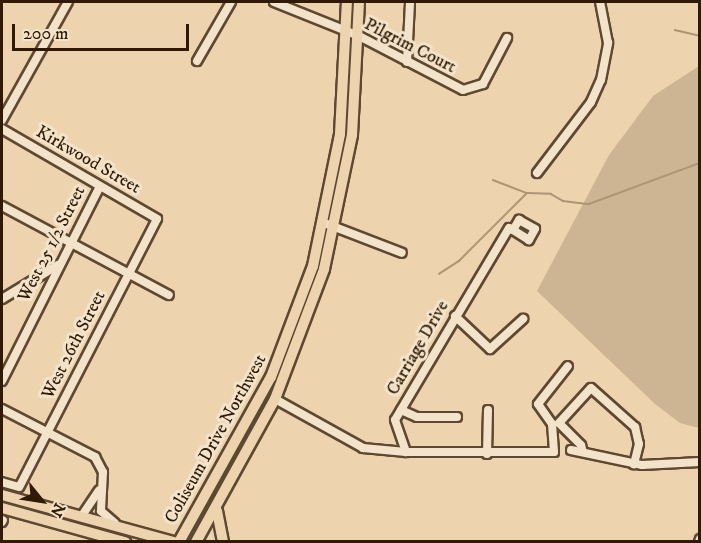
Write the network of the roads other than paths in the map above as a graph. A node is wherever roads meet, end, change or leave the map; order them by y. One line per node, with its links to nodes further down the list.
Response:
1 (68, 2): 13 (street)
2 (231, 2): 11 (street)
3 (274, 2): 8 (street, Pilgrim Court)
4 (347, 2): 8 (main road, Coliseum Drive Northwest)
5 (359, 2): 9 (main road, Coliseum Drive Northwest)
6 (410, 2): 12 (street)
7 (600, 2): 15 (street)
8 (348, 32): 9 (street, Pilgrim Court); 19 (main road, Coliseum Drive Northwest)
9 (359, 36): 12 (street, Pilgrim Court); 19 (main road, Coliseum Drive Northwest)
10 (507, 38): 12 (street, Pilgrim Court)
11 (197, 61)
12 (407, 62)
13 (2, 120)
14 (2, 129): 16 (street, Kirkwood Street)
15 (537, 173)
16 (99, 186): 18 (street, Kirkwood Street); 21 (street, West 25 1/2 Street)
17 (2, 206): 21 (street)
18 (158, 219): 24 (street, West 26th Street)
19 (330, 225): 22 (street); 30 (main road, Coliseum Drive Northwest); 32 (main road, Coliseum Drive Northwest)
20 (511, 229): 27 (street, Carriage Drive)
21 (70, 244): 23 (street, West 25 1/2 Street); 24 (street)
22 (402, 253)
23 (59, 264): 26 (street); 31 (street, West 25 1/2 Street)
24 (128, 275): 25 (street); 38 (street, West 26th Street)
25 (169, 295)
26 (2, 299)
27 (455, 316): 28 (street); 35 (street, Carriage Drive)
28 (523, 320)
29 (568, 366): 42 (street)
30 (271, 376): 32 (street); 45 (main road, Coliseum Drive Northwest)
31 (2, 381)
32 (283, 381): 33 (main road, Coliseum Drive Northwest)
33 (275, 399): 40 (street); 46 (main road, Coliseum Drive Northwest)
34 (2, 408): 38 (street)
35 (401, 410): 37 (street); 40 (street, Carriage Drive)
36 (488, 410): 42 (street)
37 (457, 417)
38 (49, 431): 47 (street, West 26th Street); 48 (street)
39 (571, 450): 41 (street)
40 (406, 452): 42 (street)
41 (583, 452): 44 (street); 44 (street)
42 (488, 454)
43 (699, 462): 44 (street)
44 (634, 464)
45 (221, 468): 46 (main road); 56 (main road, Coliseum Drive Northwest)
46 (233, 477): 50 (main road, Coliseum Drive Northwest)
47 (2, 482)
48 (101, 487): 52 (street); 53 (street)
49 (2, 495): 52 (main road)
50 (219, 502): 57 (main road, Coliseum Drive Northwest); 58 (main road)
51 (2, 508): 54 (main road)
52 (81, 517): 53 (main road)
53 (122, 529): 55 (main road)
54 (125, 542)
55 (174, 542)
56 (179, 542)
57 (196, 542)
58 (223, 542)

